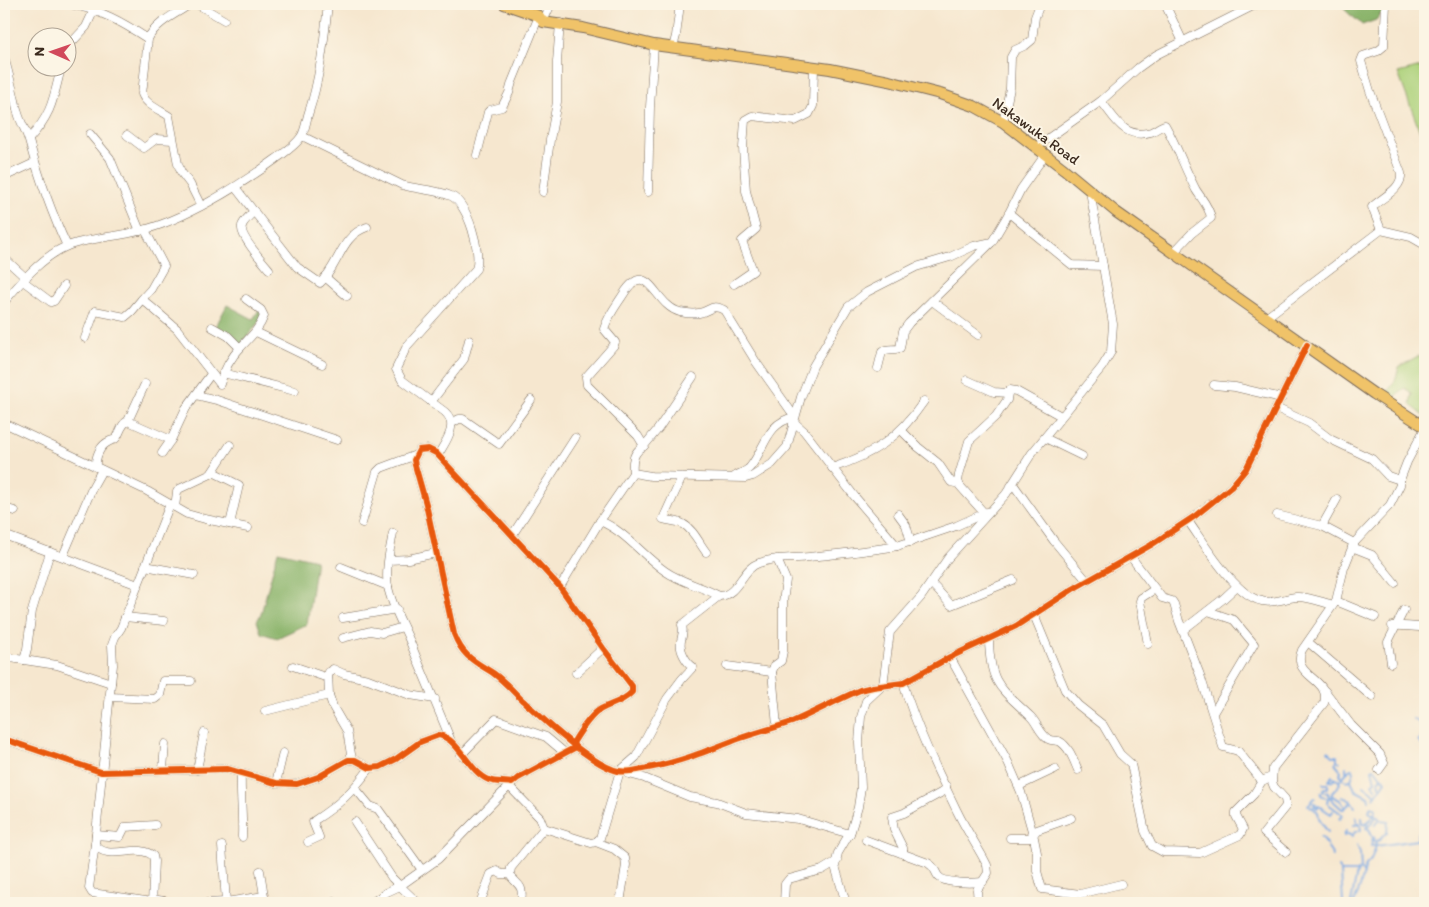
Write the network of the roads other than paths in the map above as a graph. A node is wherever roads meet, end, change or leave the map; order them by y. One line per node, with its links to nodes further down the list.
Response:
1 (70, 4): 12 (street)
2 (191, 4): 17 (street)
3 (197, 4): 14 (street)
4 (328, 4): 28 (street)
5 (504, 4): 13 (main road, Nakawuka Road)
6 (551, 4): 13 (street)
7 (680, 4): 20 (street)
8 (1040, 4): 25 (street)
9 (1165, 4): 18 (street)
10 (1254, 4): 18 (street)
11 (1386, 4): 45 (street)
12 (94, 10): 16 (street); 17 (street)
13 (541, 19): 15 (main road, Nakawuka Road); 32 (street)
14 (224, 20)
15 (560, 23): 19 (main road, Nakawuka Road); 38 (street)
16 (78, 35)
17 (148, 39): 30 (street)
18 (1183, 42): 24 (street)
19 (654, 45): 20 (main road, Nakawuka Road); 39 (street)
20 (673, 47): 22 (main road, Nakawuka Road)
21 (4, 57): 29 (street)
22 (814, 67): 25 (main road, Nakawuka Road); 55 (street)
23 (59, 78): 29 (street)
24 (1101, 100): 31 (street); 49 (street)
25 (1003, 122): 31 (main road, Nakawuka Road)
26 (90, 134): 44 (street)
27 (127, 135): 30 (street)
28 (302, 136): 36 (street); 86 (street)
29 (28, 139): 34 (street)
30 (172, 140): 40 (street)
31 (1036, 147): 33 (main road, Nakawuka Road)
32 (477, 155)
33 (1045, 155): 37 (main road, Nakawuka Road); 42 (street)
34 (34, 162): 35 (street); 48 (street)
35 (4, 176)
36 (234, 187): 40 (street); 41 (street)
37 (1090, 191): 49 (main road, Nakawuka Road); 51 (street)
38 (543, 192)
39 (648, 192)
40 (201, 206): 44 (street)
41 (254, 211): 52 (street); 53 (street)
42 (1009, 213): 46 (street); 51 (street)
43 (367, 227): 53 (street)
44 (143, 230): 48 (street); 59 (street)
45 (1381, 230): 47 (street); 62 (street)
46 (992, 242): 60 (street); 90 (street)
47 (1425, 245)
48 (67, 246): 54 (street)
49 (1174, 252): 62 (main road, Nakawuka Road)
50 (4, 258): 54 (street)
51 (1103, 266): 88 (street)
52 (269, 269)
53 (325, 277): 57 (street)
54 (25, 280): 56 (street); 61 (street)
55 (734, 284)
56 (64, 286)
57 (347, 296)
58 (246, 299): 64 (street)
59 (142, 300): 66 (street); 73 (street)
60 (932, 301): 65 (street); 71 (street)
61 (4, 302)
62 (1267, 317): 68 (main road, Nakawuka Road)
63 (212, 327): 69 (street)
64 (256, 332): 69 (street); 70 (street)
65 (978, 335)
66 (85, 338)
67 (470, 340): 86 (street)
68 (1306, 346): 82 (street); 93 (main road, Nakawuka Road)
69 (240, 348): 72 (street)
70 (322, 364)
71 (878, 368)
72 (223, 373): 77 (street); 79 (street)
73 (211, 374): 77 (street); 81 (street)
74 (693, 377): 101 (street)
75 (967, 380): 80 (street)
76 (145, 384): 89 (street)
77 (220, 384): 83 (street)
78 (1214, 385): 82 (street)
79 (295, 391)
80 (1008, 393): 88 (street); 113 (street)
81 (196, 395): 83 (street); 98 (street)
82 (1282, 398): 87 (street)
83 (217, 400): 99 (street)
84 (531, 400): 91 (street)
85 (924, 400): 94 (street)
86 (431, 402): 91 (street)
87 (1276, 408): 112 (street); 123 (street)
88 (1061, 416): 97 (street)
89 (128, 421): 98 (street); 107 (street)
90 (794, 421): 101 (street); 106 (street); 111 (street); 111 (street)
91 (452, 423): 104 (street)
92 (4, 424): 95 (street); 107 (street)
93 (1425, 428): 112 (street)
94 (901, 430): 106 (street); 113 (street)
95 (20, 434)
96 (575, 438): 129 (street)
97 (1044, 438): 105 (street); 114 (street)
98 (170, 440): 102 (street)
99 (337, 440)
100 (230, 445): 108 (street)
101 (644, 446): 109 (street)
102 (162, 453)
103 (416, 455): 104 (street); 124 (street); 136 (street)
104 (438, 455): 129 (street)
105 (1082, 456)
106 (832, 468): 133 (street)
107 (99, 469): 116 (street); 137 (street)
108 (213, 472): 116 (street); 125 (street)
109 (633, 473): 110 (street); 122 (street)
110 (682, 477): 111 (street); 135 (street)
111 (734, 477)
112 (1400, 480): 132 (street)
113 (959, 484): 119 (street)
114 (1013, 484): 119 (street); 145 (street)
115 (1338, 499): 126 (street)
116 (172, 506): 125 (street); 141 (street)
117 (4, 508): 118 (street)
118 (16, 511)
119 (987, 512): 131 (street); 146 (street)
120 (898, 514): 131 (street)
121 (1277, 515): 126 (street)
122 (600, 521): 151 (street); 153 (street)
123 (1188, 521): 138 (street); 150 (street)
124 (362, 523)
125 (230, 524): 127 (street)
126 (1322, 526): 132 (street)
127 (248, 528)
128 (393, 533): 140 (street)
129 (512, 534): 151 (street)
130 (4, 535): 134 (street)
131 (911, 542): 133 (street)
132 (1353, 545): 147 (street); 154 (street)
133 (897, 546): 139 (street)
134 (50, 552): 137 (street); 174 (street)
135 (706, 552)
136 (436, 553): 140 (street); 197 (street)
137 (63, 556): 148 (street)
138 (1131, 557): 145 (street); 152 (street)
139 (777, 559): 153 (street); 178 (street)
140 (389, 560): 149 (street)
141 (144, 566): 143 (street); 148 (street)
142 (341, 567): 149 (street)
143 (194, 575)
144 (1014, 580): 146 (street)
145 (1087, 581): 158 (street)
146 (930, 583): 184 (street)
147 (1395, 583)
148 (138, 585): 159 (street)
149 (388, 586): 155 (street)
150 (1237, 586): 154 (street); 157 (street)
151 (560, 587): 171 (street)
152 (1155, 589): 165 (street); 170 (street)
153 (719, 596): 208 (street)
154 (1334, 603): 160 (street); 169 (street)
155 (396, 609): 161 (street); 164 (street)
156 (1404, 610): 175 (street)
157 (1208, 611): 165 (street); 191 (street)
158 (1034, 615): 168 (street); 212 (street)
159 (125, 617): 162 (street); 182 (street)
160 (1375, 617)
161 (344, 618)
162 (164, 621)
163 (1389, 626): 166 (street)
164 (403, 627): 167 (street); 189 (street)
165 (1182, 630): 191 (street)
166 (1425, 631)
167 (343, 638)
168 (989, 640): 172 (street); 206 (street)
169 (1308, 642): 185 (street); 188 (street)
170 (1148, 644)
171 (603, 648): 179 (street); 197 (street)
172 (950, 657): 183 (street); 216 (street)
173 (4, 658): 174 (street)
174 (24, 660): 182 (street)
175 (1391, 663)
176 (293, 666): 180 (street)
177 (727, 666): 178 (street)
178 (772, 672): 192 (street)
179 (576, 673)
180 (328, 678): 186 (street); 189 (street)
181 (191, 682): 187 (street)
182 (111, 683): 187 (street)
183 (903, 683): 184 (street); 215 (street)
184 (883, 685): 192 (street); 222 (street)
185 (1325, 691): 207 (street); 211 (street)
186 (330, 695): 190 (street); 201 (street)
187 (109, 697): 209 (street)
188 (1372, 697)
189 (435, 699): 195 (street)
190 (265, 711)
191 (1213, 713): 212 (street)
192 (778, 726): 208 (street)
193 (204, 733): 205 (street)
194 (4, 739): 209 (street)
195 (451, 741): 200 (street); 202 (street)
196 (165, 744): 203 (street)
197 (575, 745): 199 (street); 208 (street)
198 (283, 753): 213 (street)
199 (565, 753): 200 (street); 214 (street)
200 (462, 755): 214 (street)
201 (352, 760): 202 (street); 213 (street)
202 (370, 768): 217 (street)
203 (162, 769): 205 (street); 209 (street)
204 (1055, 769): 216 (street)
205 (198, 770): 210 (street)
206 (1078, 770)
207 (1380, 770)
208 (620, 771): 222 (street); 229 (street)
209 (102, 772): 226 (street)
210 (241, 773): 213 (street); 224 (street)
211 (1271, 777): 212 (street); 231 (street)
212 (1262, 781)
213 (276, 783)
214 (510, 784): 221 (street); 234 (street)
215 (946, 786): 232 (street); 237 (street)
216 (1019, 786): 223 (street)
217 (355, 788): 228 (street); 234 (street)
218 (1071, 818): 223 (street)
219 (355, 822): 239 (street)
220 (155, 825): 226 (street)
221 (544, 828): 229 (street); 236 (street)
222 (850, 834): 233 (street)
223 (1034, 835): 225 (street); 240 (street)
224 (242, 836)
225 (1010, 838)
226 (96, 840): 242 (street); 242 (street)
227 (866, 840): 232 (street)
228 (308, 842)
229 (596, 842): 250 (street)
230 (222, 846): 243 (street)
231 (1286, 852)
232 (903, 854): 237 (street)
233 (837, 861): 251 (street); 252 (street)
234 (422, 870): 239 (street)
235 (260, 871): 241 (street)
236 (510, 874): 248 (street); 249 (street)
237 (983, 882): 253 (street)
238 (1121, 884): 240 (street)
239 (400, 886): 246 (street); 247 (street)
240 (1078, 894): 254 (street)
241 (264, 900): 243 (street)
242 (152, 902): 244 (street)
243 (226, 902): 245 (street)
244 (199, 903)
245 (207, 903)
246 (372, 903)
247 (418, 903)
248 (480, 903)
249 (521, 903)
250 (620, 903)
251 (784, 903)
252 (846, 903)
253 (978, 903)
254 (1078, 903)

